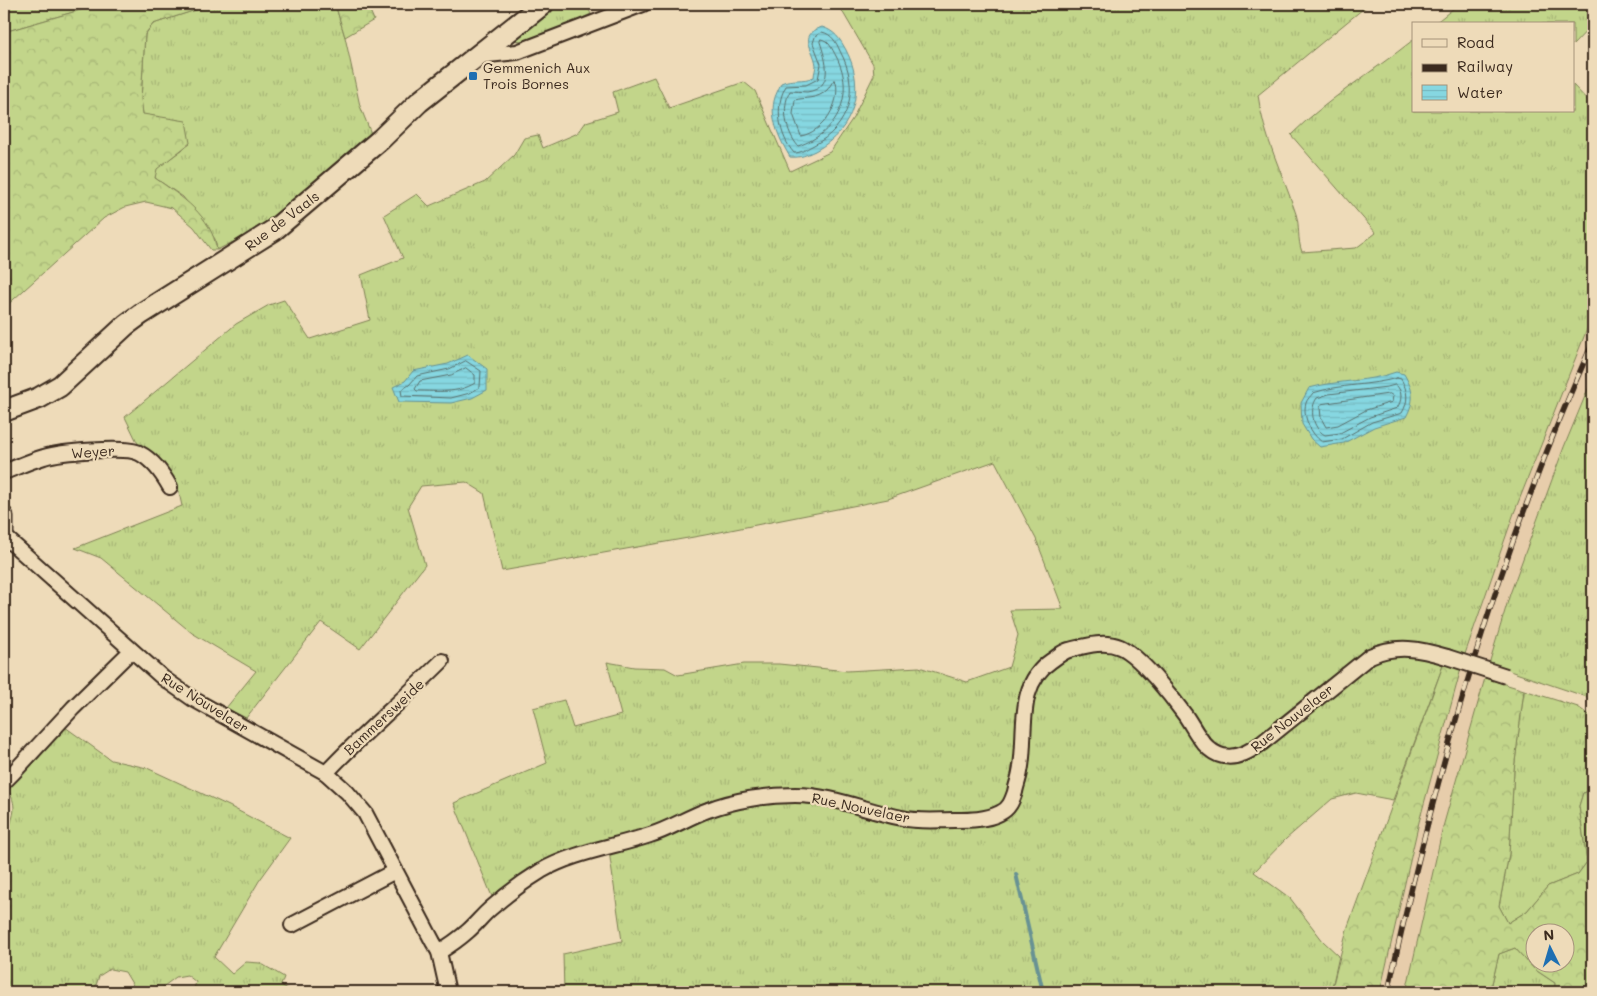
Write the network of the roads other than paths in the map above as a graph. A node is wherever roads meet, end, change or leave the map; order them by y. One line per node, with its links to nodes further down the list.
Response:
1 (543, 4): 3 (main road, Rue de Vaals)
2 (644, 4): 3 (street)
3 (477, 56): 4 (main road, Rue de Vaals)
4 (4, 412)
5 (4, 472): 6 (street, Weyer)
6 (170, 487)
7 (4, 516): 8 (street)
8 (4, 537): 9 (street, Rue Nouvelaer)
9 (131, 651): 12 (street, Rue Nouvelaer); 13 (street)
10 (442, 660): 12 (street, Bammersweide)
11 (1506, 676): 16 (street, Rue Nouvelaer, bridge)
12 (326, 773): 14 (street, Rue Nouvelaer)
13 (4, 782)
14 (395, 871): 15 (street); 16 (street, Rue Nouvelaer)
15 (292, 925)
16 (439, 952): 17 (street, Rue Nouvelaer)
17 (448, 992)

